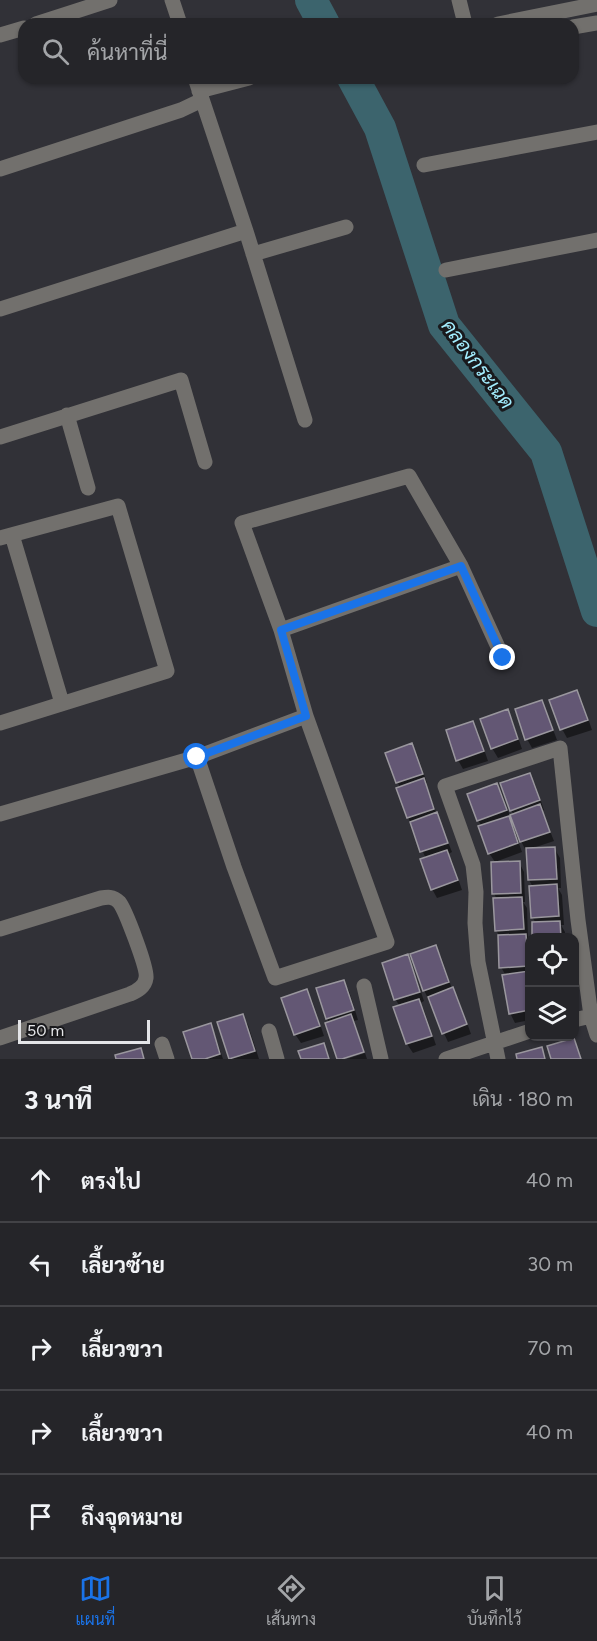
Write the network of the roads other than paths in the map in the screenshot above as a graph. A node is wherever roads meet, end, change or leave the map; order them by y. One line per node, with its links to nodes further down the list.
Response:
1 (110, 0): 5 (street)
2 (172, 0): 6 (street)
3 (459, 0): 7 (street)
4 (597, 4): 8 (street)
5 (54, 18)
6 (178, 18)
7 (464, 18)
8 (528, 18)
9 (597, 23): 10 (street)
10 (579, 26)
11 (18, 30): 12 (street)
12 (0, 35)
13 (224, 84): 14 (street)
14 (199, 90): 17 (street); 19 (street)
15 (597, 132): 16 (street)
16 (424, 165)
17 (0, 169)
18 (346, 227): 21 (street)
19 (246, 231): 21 (street); 23 (street)
20 (597, 240): 22 (street)
21 (253, 254): 25 (street)
22 (446, 270)
23 (0, 309)
24 (67, 415): 26 (street); 27 (street); 28 (street)
25 (305, 420)
26 (0, 437)
27 (205, 462)
28 (88, 488)
29 (6, 536): 33 (street); 33 (street)
30 (461, 566): 31 (street); 31 (street); 32 (street)
31 (281, 630): 34 (street)
32 (503, 658)
33 (62, 704): 35 (street)
34 (306, 716): 36 (street); 36 (street)
35 (0, 723)
36 (197, 757): 37 (street)
37 (0, 814)
38 (0, 929): 45 (street)
39 (364, 986): 48 (street)
40 (591, 1016): 41 (street); 44 (street); 46 (street)
41 (579, 1019)
42 (269, 1031): 47 (street)
43 (525, 1033): 46 (street)
44 (597, 1035)
45 (0, 1038)
46 (494, 1042): 49 (street); 50 (street)
47 (277, 1059)
48 (381, 1059)
49 (446, 1059)
50 (498, 1059)

